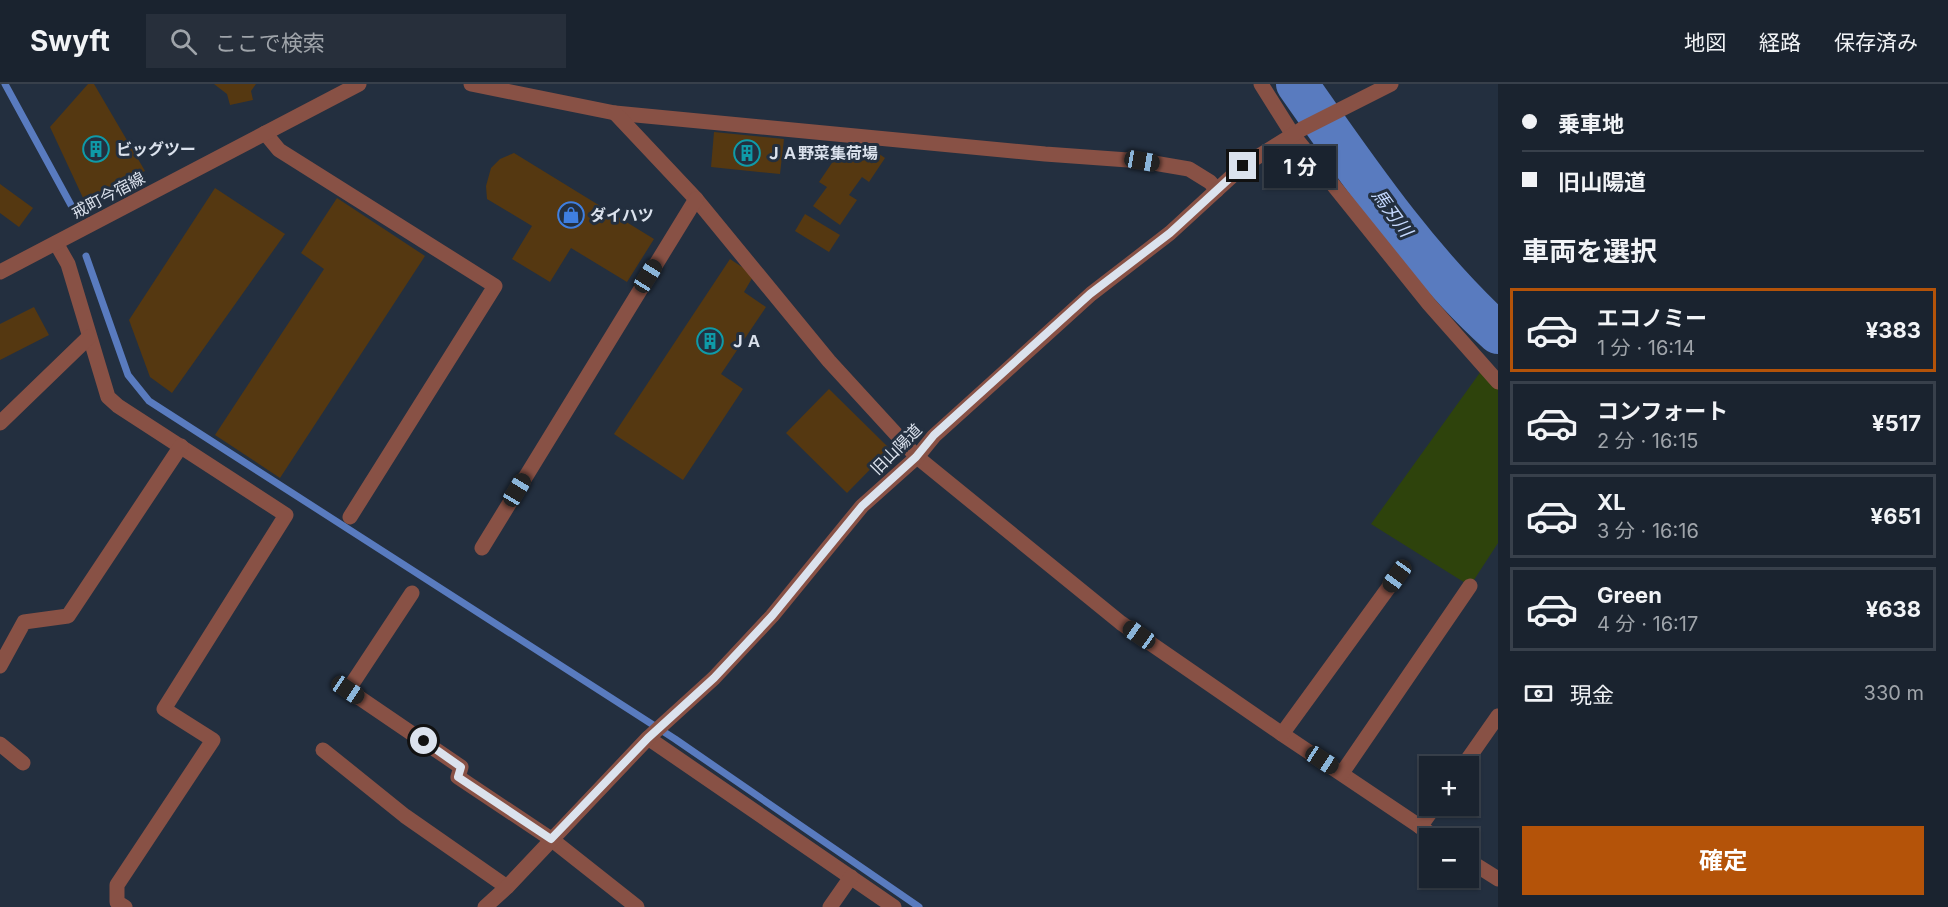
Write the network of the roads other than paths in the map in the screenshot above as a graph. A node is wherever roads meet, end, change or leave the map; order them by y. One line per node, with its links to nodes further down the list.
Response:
1 (359, 84): 7 (street, 戒町今宿線)
2 (471, 84): 5 (street)
3 (1261, 84): 6 (street)
4 (1390, 84): 6 (street, 旧山陽道)
5 (615, 113): 8 (street); 9 (street)
6 (1297, 132): 8 (street, 旧山陽道); 13 (street)
7 (265, 134): 10 (street, 戒町今宿線); 17 (street)
8 (1217, 190): 16 (street, 旧山陽道)
9 (696, 199): 16 (street); 18 (street)
10 (56, 243): 11 (street, 戒町今宿線); 12 (street)
11 (0, 272)
12 (90, 337): 14 (street); 15 (street)
13 (1498, 382)
14 (0, 423)
15 (181, 446): 22 (street); 38 (street)
16 (916, 457): 24 (street); 25 (street, 旧山陽道)
17 (350, 517)
18 (482, 548)
19 (1397, 576): 24 (street)
20 (1470, 586): 30 (street)
21 (412, 593): 33 (street)
22 (0, 666)
23 (1498, 716): 28 (street)
24 (1282, 734): 30 (street)
25 (648, 738): 33 (street, 旧山陽道); 35 (street)
26 (0, 744): 29 (street)
27 (323, 750): 37 (street)
28 (1470, 756)
29 (22, 763)
30 (1342, 773): 32 (street)
31 (1428, 816): 32 (street)
32 (1420, 827)
33 (551, 839): 37 (street, 旧山陽道); 40 (street)
34 (1479, 867): 36 (street)
35 (850, 877): 41 (street); 42 (street)
36 (1498, 879)
37 (507, 886): 39 (street, 旧山陽道)
38 (125, 907)
39 (485, 907)
40 (637, 907)
41 (830, 907)
42 (894, 907)

